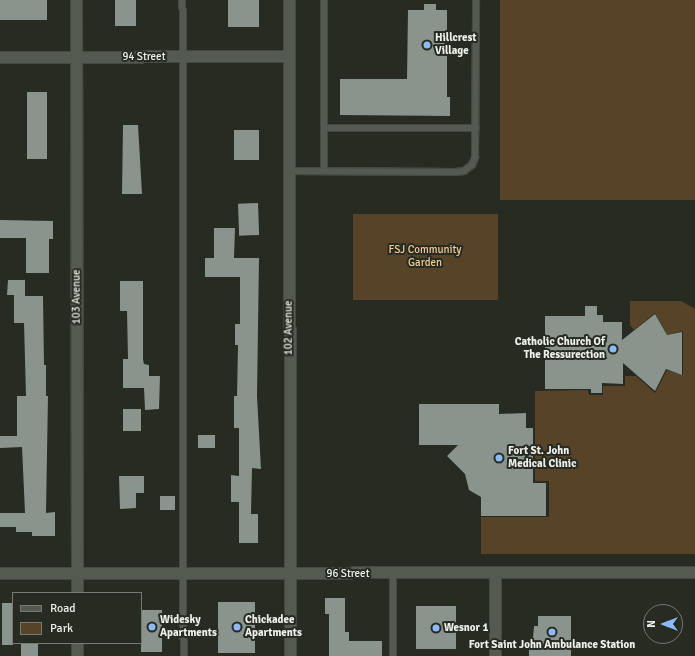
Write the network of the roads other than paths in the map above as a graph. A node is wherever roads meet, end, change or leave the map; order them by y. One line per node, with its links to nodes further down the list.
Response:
1 (76, 0): 8 (street, 103 Avenue)
2 (183, 0): 9 (lane)
3 (289, 0): 6 (street, 102 Avenue)
4 (324, 0): 10 (lane)
5 (476, 0): 11 (lane)
6 (289, 56): 9 (street, 94 Street); 12 (street, 102 Avenue)
7 (0, 57): 8 (street, 94 Street)
8 (76, 57): 9 (street, 94 Street); 17 (street, 103 Avenue)
9 (183, 57): 18 (lane)
10 (324, 128): 11 (lane); 13 (lane)
11 (476, 128): 13 (lane)
12 (289, 171): 13 (lane); 19 (street, 102 Avenue)
13 (324, 172)
14 (495, 572): 15 (street, 96 Street); 20 (street, 96 Street); 27 (street)
15 (695, 572)
16 (0, 573): 17 (street, 96 Street)
17 (77, 573): 18 (street, 96 Street); 21 (street, 103 Avenue)
18 (184, 574): 19 (street, 96 Street); 24 (lane)
19 (290, 574): 20 (street, 96 Street); 25 (street, 102 Avenue)
20 (393, 574): 26 (lane)
21 (77, 592)
22 (77, 644): 23 (street)
23 (77, 656)
24 (184, 656)
25 (290, 656)
26 (393, 656)
27 (495, 656)

